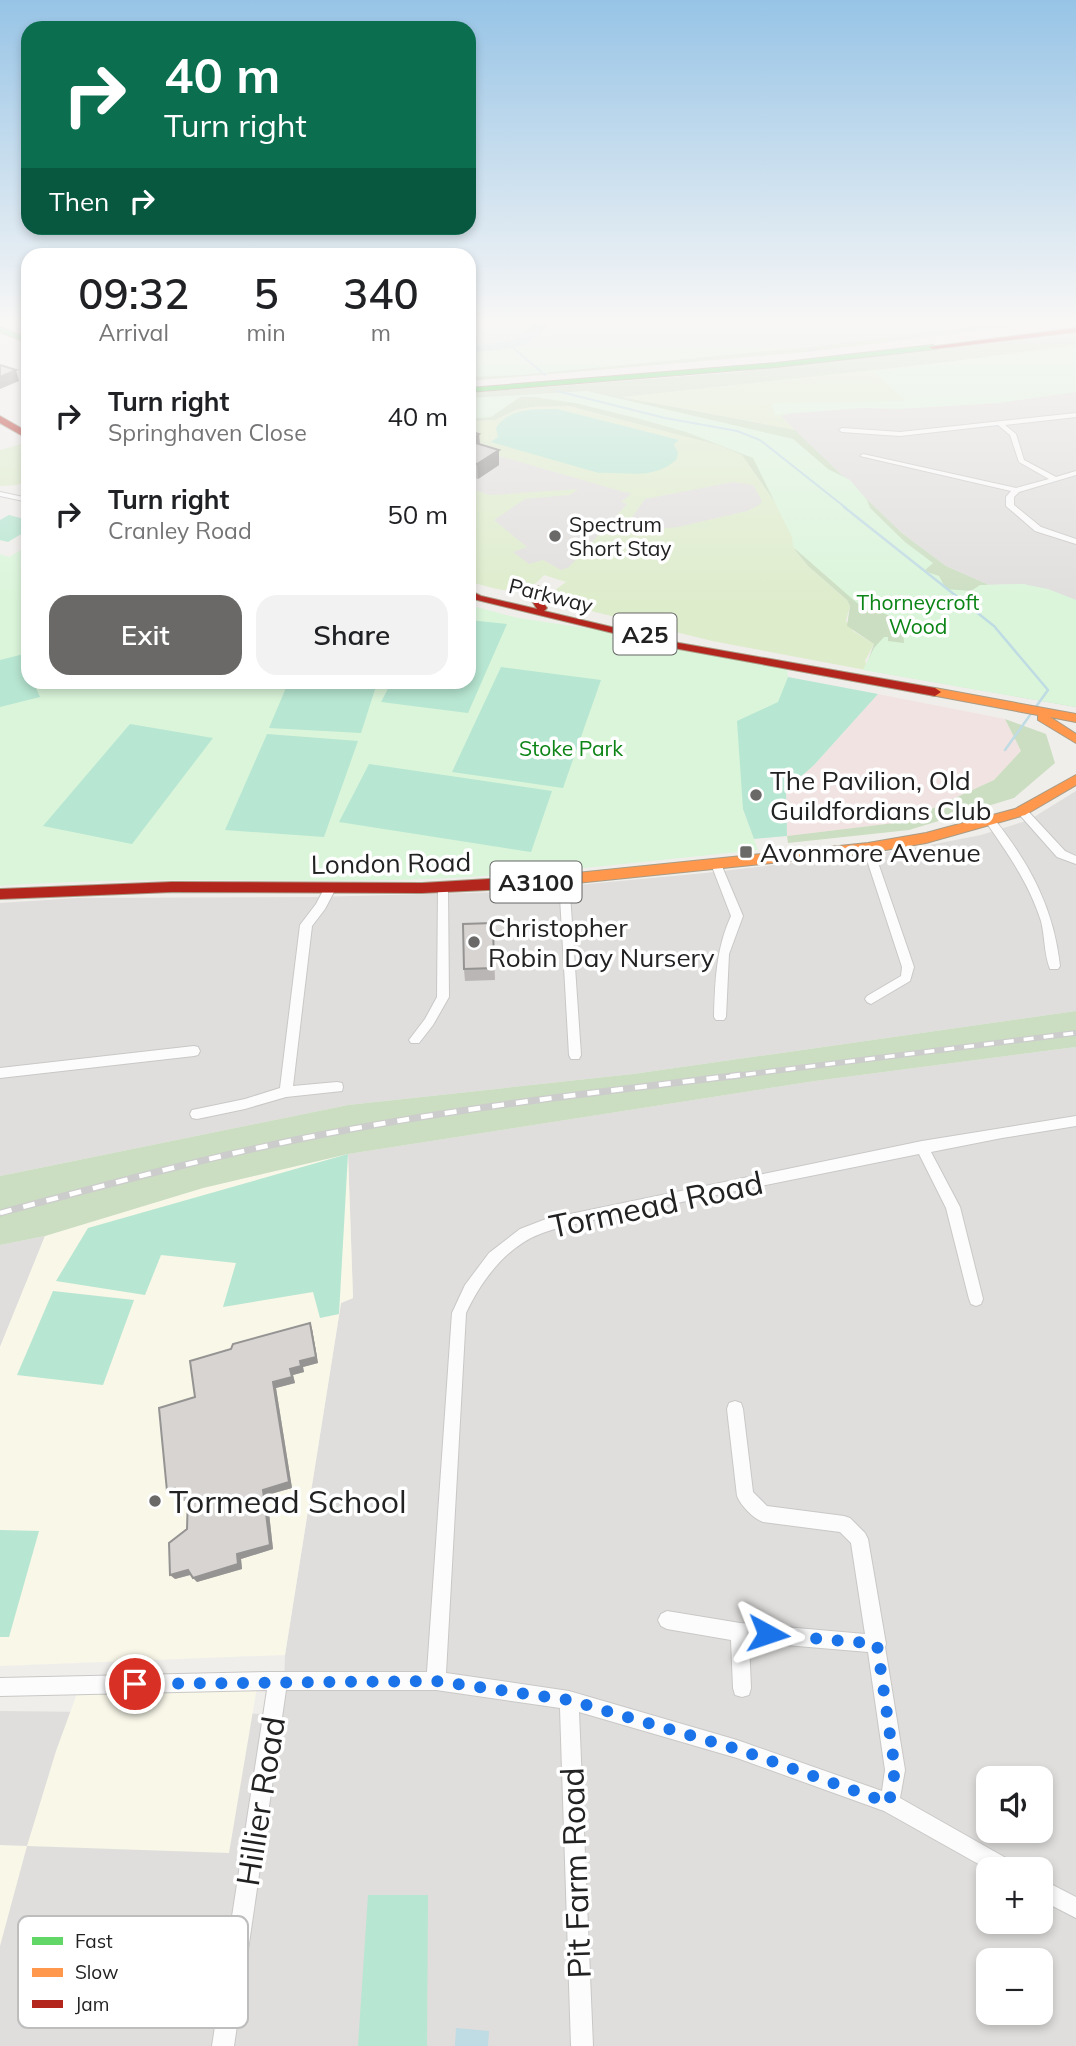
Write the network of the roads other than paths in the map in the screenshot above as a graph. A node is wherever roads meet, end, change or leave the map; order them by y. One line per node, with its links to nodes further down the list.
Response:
1 (1076, 415): 3 (street)
2 (0, 417): 4 (main road); 6 (main road)
3 (998, 422): 5 (street); 9 (street)
4 (21, 427)
5 (842, 430)
6 (21, 431)
7 (863, 456): 10 (street)
8 (1076, 473): 9 (street)
9 (1055, 479): 10 (street)
10 (1016, 490): 13 (street)
11 (0, 494): 12 (street)
12 (21, 498)
13 (1076, 542)
14 (538, 589): 17 (main road)
15 (476, 592): 17 (main road, Parkway / A25)
16 (476, 597): 18 (main road, Parkway / A25)
17 (542, 608): 18 (main road, Parkway / A25)
18 (748, 659): 19 (main road, Parkway / A25)
19 (979, 701): 20 (main road); 21 (main road, A25); 22 (main road, A25)
20 (1076, 712)
21 (1076, 718)
22 (1076, 739)
23 (1076, 765): 24 (main road, London Road / A3100)
24 (1070, 782): 25 (main road, London Road / A3100)
25 (1022, 811): 26 (main road, London Road / A3100); 28 (street)
26 (991, 822): 27 (main road, London Road / A3100); 34 (street)
27 (868, 848): 29 (main road, London Road / A3100); 35 (street)
28 (1076, 860)
29 (716, 863): 30 (main road, London Road / A3100); 36 (street)
30 (564, 879): 31 (main road, London Road / A3100); 39 (street)
31 (443, 888): 32 (main road, London Road / A3100); 37 (street)
32 (329, 890): 33 (main road, London Road / A3100); 42 (street)
33 (0, 894)
34 (1054, 966)
35 (872, 999)
36 (720, 1017)
37 (415, 1040)
38 (194, 1051): 40 (street)
39 (575, 1055)
40 (0, 1073)
41 (337, 1087): 42 (street)
42 (286, 1092): 43 (street)
43 (197, 1114)
44 (1076, 1121): 45 (street, Tormead Road)
45 (922, 1147): 46 (street); 52 (street, Tormead Road)
46 (976, 1300)
47 (735, 1409): 50 (street)
48 (667, 1620): 49 (street)
49 (740, 1632): 50 (street); 54 (street)
50 (877, 1644): 56 (street)
51 (278, 1681): 52 (street); 53 (street); 60 (street, Hillier Road)
52 (436, 1681): 55 (street)
53 (0, 1687)
54 (742, 1688)
55 (569, 1700): 56 (street); 63 (street, Pit Farm Road)
56 (889, 1803): 57 (street)
57 (985, 1857)
58 (1053, 1896): 59 (street)
59 (1076, 1908)
60 (243, 1916)
61 (226, 2028): 62 (street, Hillier Road)
62 (223, 2046)
63 (582, 2046)

